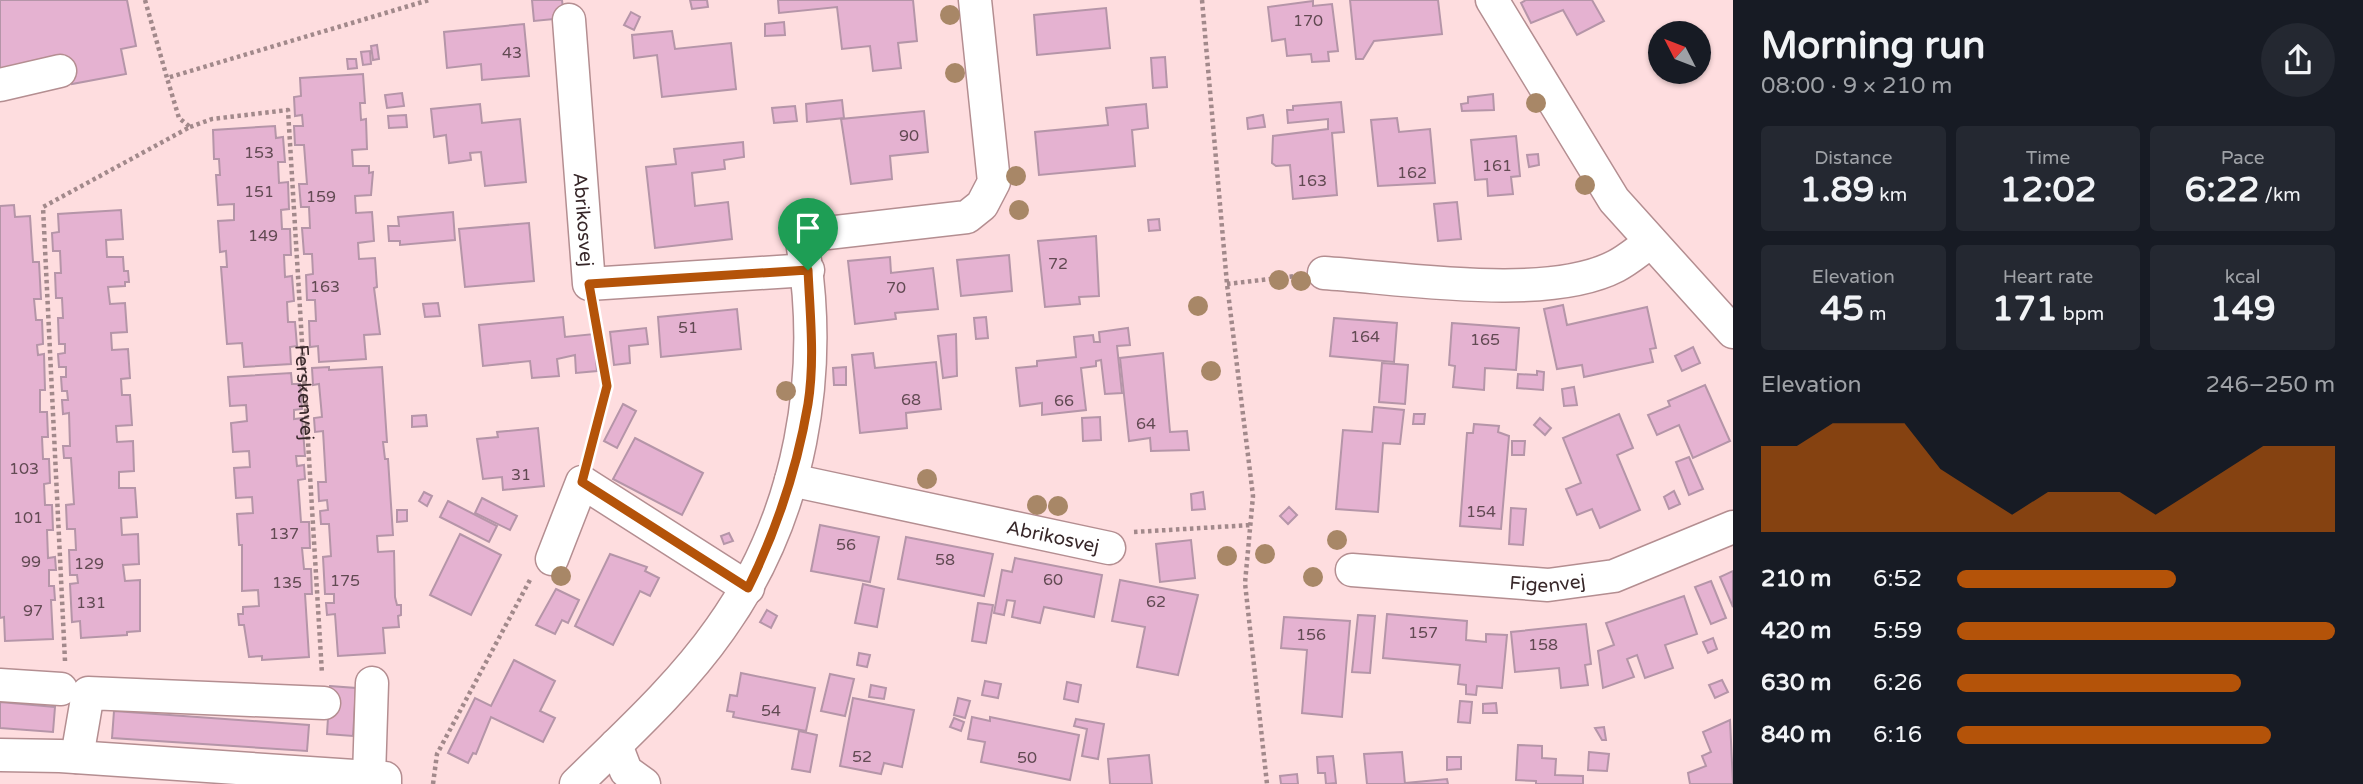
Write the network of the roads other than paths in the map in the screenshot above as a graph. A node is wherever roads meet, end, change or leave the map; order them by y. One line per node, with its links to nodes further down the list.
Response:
1 (975, 0): 7 (street)
2 (1492, 0): 6 (street)
3 (569, 20): 7 (street, Abrikosvej)
4 (60, 71): 5 (street)
5 (0, 85)
6 (1651, 242): 8 (street); 9 (street)
7 (808, 270): 10 (street)
8 (1324, 273)
9 (1733, 332)
10 (791, 480): 12 (street, Abrikosvej); 15 (street)
11 (1733, 527): 14 (street, Figenvej)
12 (1109, 548)
13 (552, 559): 15 (street)
14 (1352, 570)
15 (748, 588): 20 (street)
16 (372, 683): 23 (street)
17 (0, 685): 18 (street)
18 (61, 689)
19 (324, 703): 22 (street)
20 (616, 745): 24 (street); 25 (street)
21 (0, 755): 22 (street)
22 (77, 757): 23 (street)
23 (377, 780)
24 (576, 784)
25 (643, 784)

